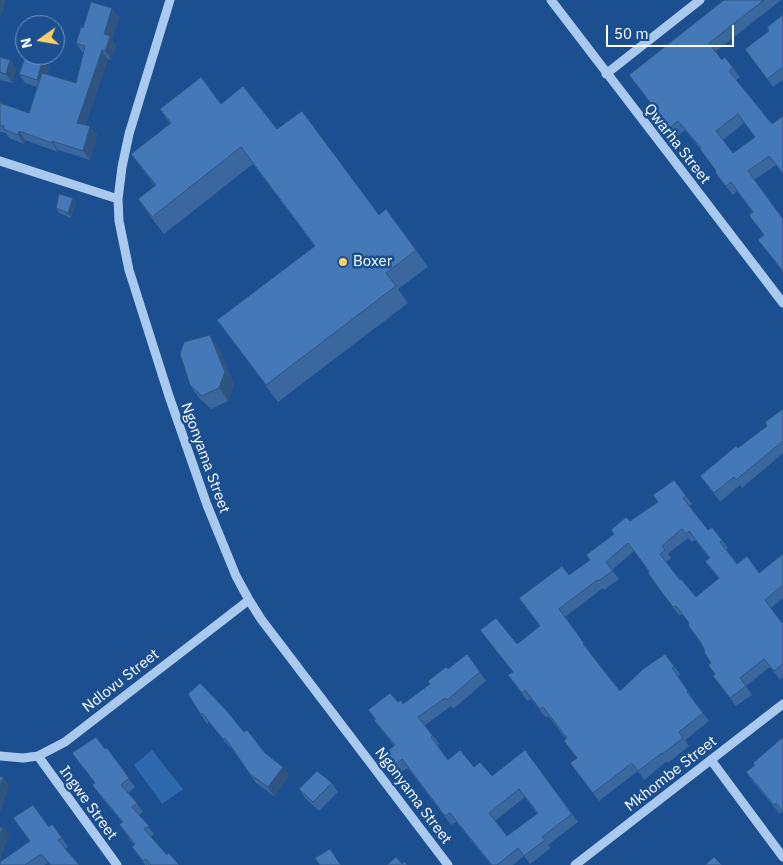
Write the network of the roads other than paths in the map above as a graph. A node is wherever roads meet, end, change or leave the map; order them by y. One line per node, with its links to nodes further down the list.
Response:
1 (170, 0): 6 (street, Ngonyama Street)
2 (551, 0): 4 (street, Qwarha Street)
3 (700, 0): 4 (street)
4 (606, 74): 7 (street, Qwarha Street)
5 (0, 161): 6 (street)
6 (118, 199): 8 (street, Ngonyama Street)
7 (783, 303)
8 (249, 600): 11 (street, Ndlovu Street); 15 (street, Ngonyama Street)
9 (783, 704): 12 (street, Mkhombe Street)
10 (0, 756): 11 (street, Ndlovu Street)
11 (38, 756): 14 (street, Ingwe Street)
12 (711, 760): 13 (street); 16 (street, Mkhombe Street)
13 (783, 857)
14 (117, 865)
15 (448, 865)
16 (575, 865)

